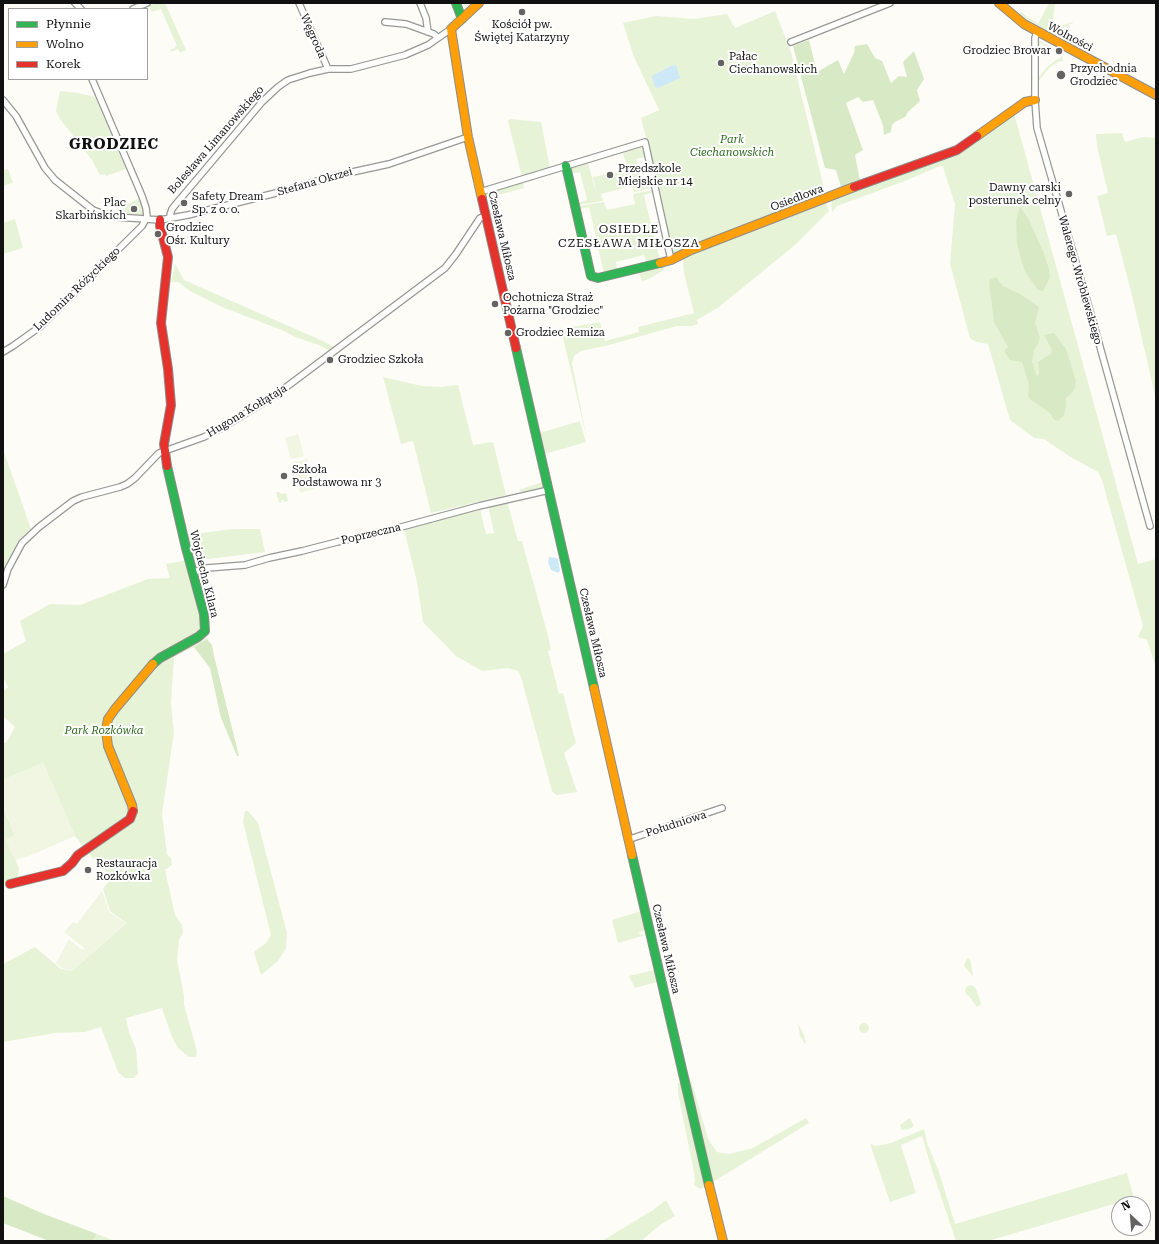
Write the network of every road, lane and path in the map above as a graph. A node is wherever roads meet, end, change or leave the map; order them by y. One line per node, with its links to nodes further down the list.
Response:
1 (148, 3): 8 (street)
2 (299, 3): 16 (street, Węgroda)
3 (420, 3): 13 (street)
4 (456, 3): 9 (street)
5 (479, 3): 9 (street)
6 (890, 3): 15 (street)
7 (999, 3): 12 (street, Wolności)
8 (138, 4)
9 (462, 19): 11 (street, Bolesława Limanowskiego)
10 (385, 22): 13 (street)
11 (451, 29): 14 (street, Bolesława Limanowskiego); 21 (street, Czesława Miłosza)
12 (1037, 31): 18 (street, Wolności); 20 (street, Walerego Wróblewskiego)
13 (428, 32): 14 (street)
14 (438, 38): 16 (street, Bolesława Limanowskiego)
15 (791, 42)
16 (328, 68): 25 (street, Bolesława Limanowskiego)
17 (92, 80): 26 (street)
18 (1156, 95)
19 (3, 100): 26 (street, Stefana Okrzei)
20 (1034, 100): 28 (street, Osiedlowa); 32 (street, Walerego Wróblewskiego)
21 (468, 137): 23 (street, Czesława Miłosza); 25 (street, Stefana Okrzei)
22 (566, 166): 23 (street); 28 (street, Osiedlowa); 28 (street)
23 (480, 192): 24 (street, Czesława Miłosza)
24 (486, 216): 30 (street, Hugona Kołłątaja); 31 (street, Czesława Miłosza)
25 (170, 218): 27 (street, Stefana Okrzei)
26 (146, 219): 27 (street, Stefana Okrzei); 29 (street, Ludomira Różyckiego)
27 (160, 220): 30 (street, Wojciecha Kilara)
28 (671, 260)
29 (3, 352)
30 (164, 450): 33 (street, Wojciecha Kilara); 34 (street, Hugona Kołłątaja)
31 (549, 490): 33 (street, Poprzeczna); 36 (street, Czesława Miłosza)
32 (1150, 526)
33 (193, 572): 37 (street, Wojciecha Kilara)
34 (3, 584)
35 (722, 808): 36 (street, Południowa)
36 (630, 839): 38 (street, Czesława Miłosza)
37 (10, 884)
38 (723, 1241)

